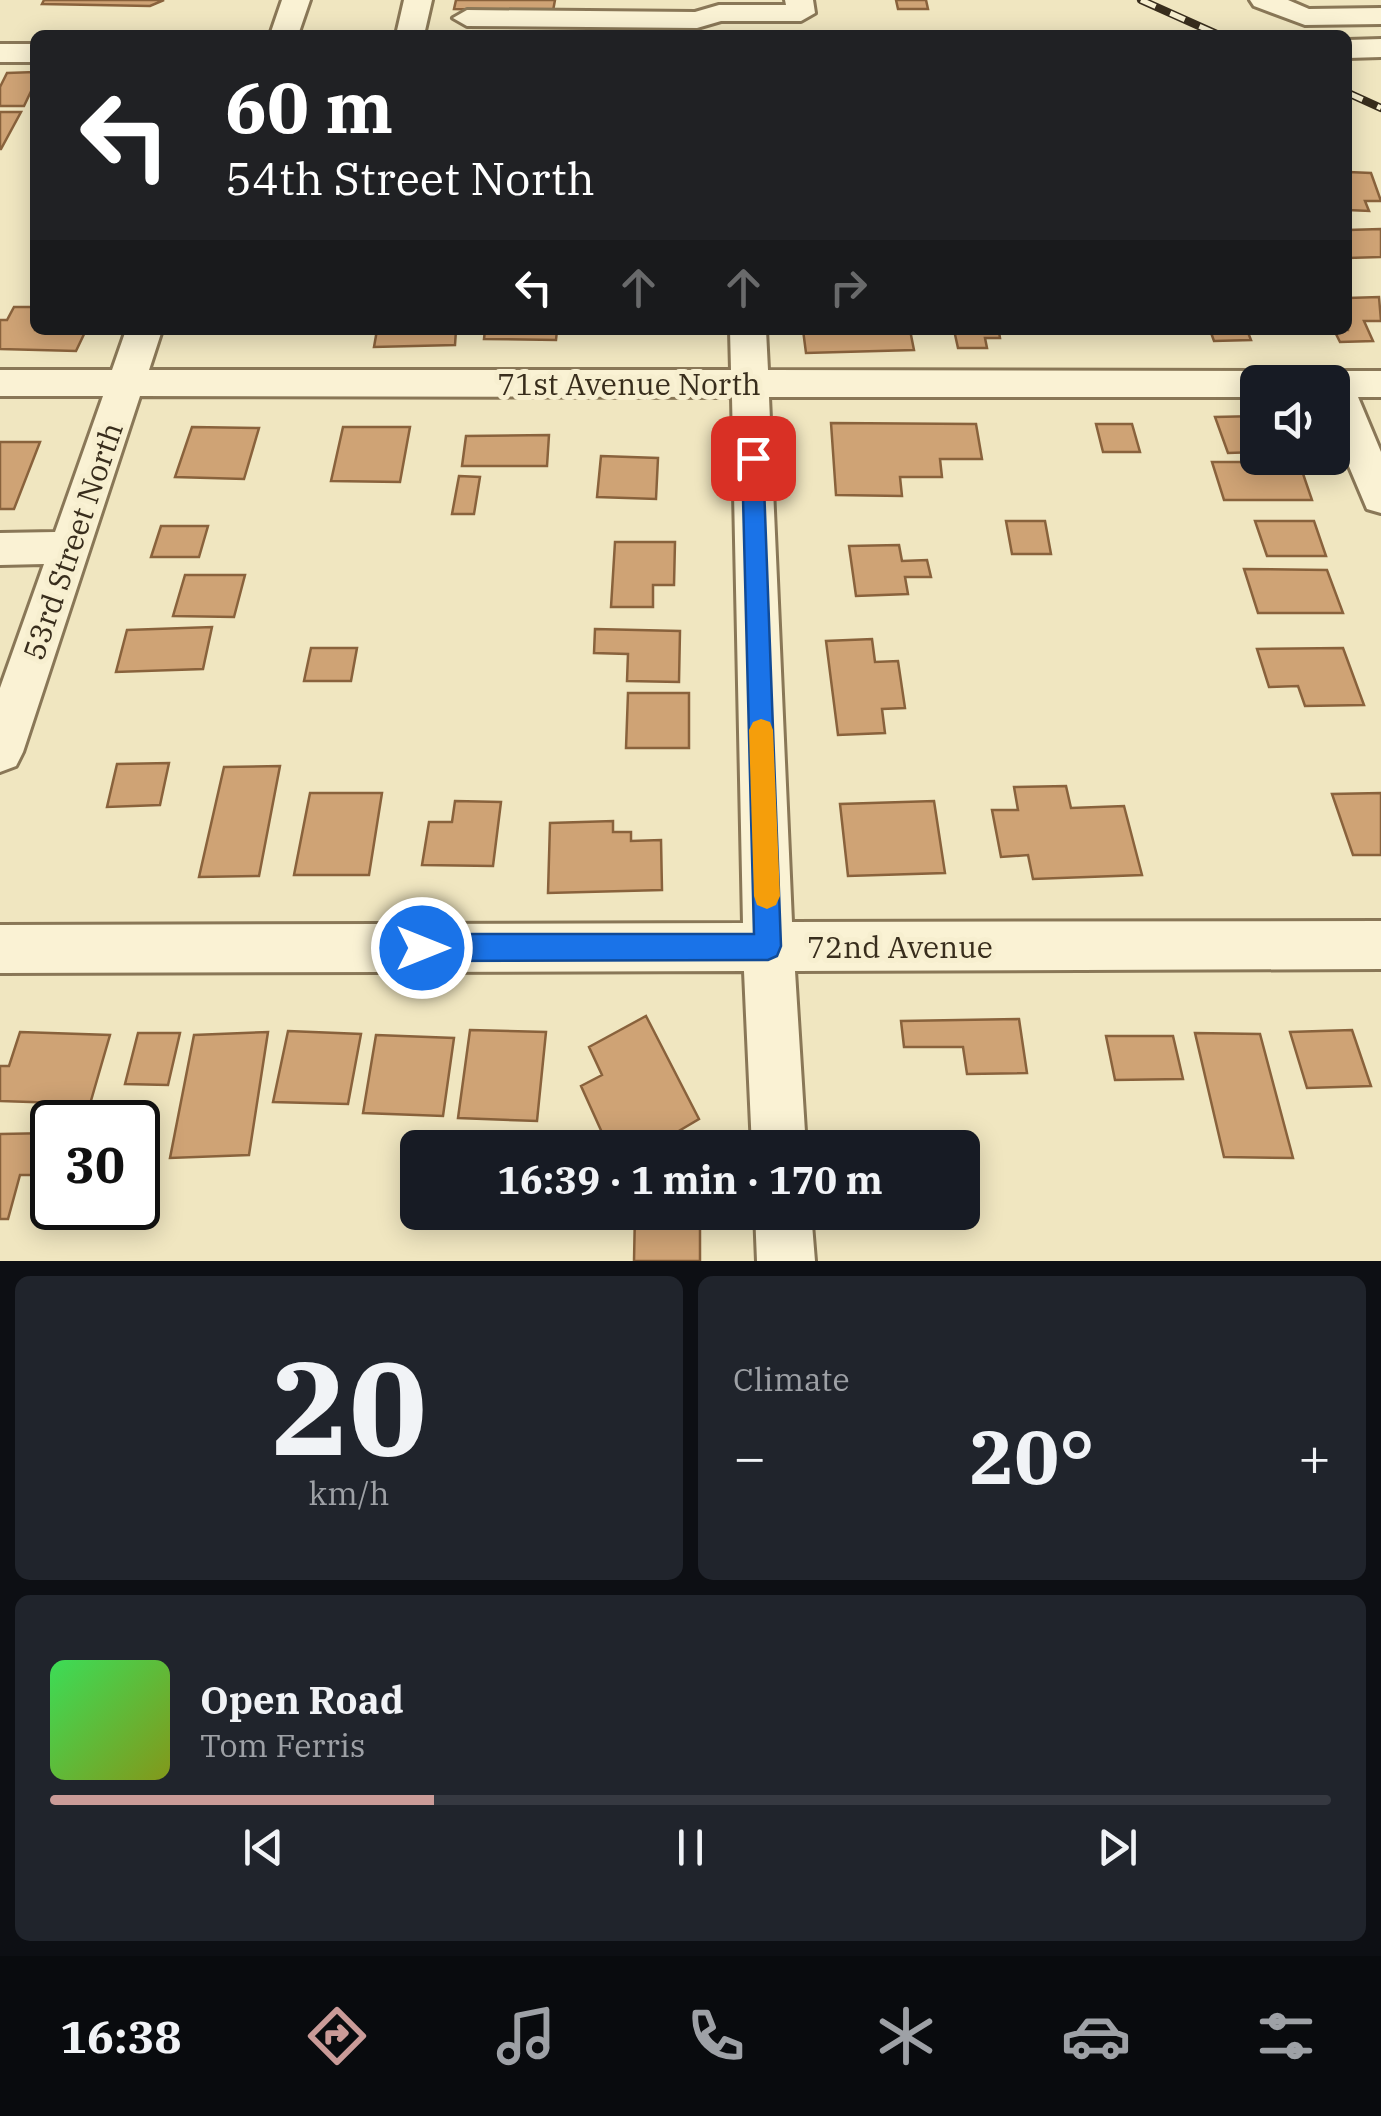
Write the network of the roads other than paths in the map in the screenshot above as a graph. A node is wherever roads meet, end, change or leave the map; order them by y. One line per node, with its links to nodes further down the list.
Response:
1 (296, 0): 8 (street)
2 (418, 0): 9 (street)
3 (800, 0): 7 (street)
4 (1276, 3): 5 (street)
5 (1360, 11)
6 (467, 18): 7 (street)
7 (633, 18)
8 (286, 30)
9 (411, 30)
10 (1352, 48): 11 (street)
11 (1381, 48)
12 (0, 53): 13 (street)
13 (30, 53)
14 (142, 335): 18 (street, 53rd Street North)
15 (748, 335): 16 (street)
16 (750, 382): 18 (street, 71st Avenue North); 19 (street, 71st Avenue North); 28 (street)
17 (0, 383): 18 (street, 71st Avenue North)
18 (126, 384): 24 (street, 53rd Street North)
19 (1240, 384)
20 (1350, 384): 21 (street)
21 (1381, 384)
22 (1350, 424): 23 (street)
23 (1381, 498)
24 (70, 548): 25 (street); 26 (street, 53rd Street North)
25 (0, 550)
26 (0, 752)
27 (1381, 945): 28 (street, 72nd Avenue)
28 (768, 946): 29 (street, 72nd Avenue); 30 (street)
29 (0, 949)
30 (779, 1130)
31 (784, 1230): 32 (street)
32 (786, 1261)

